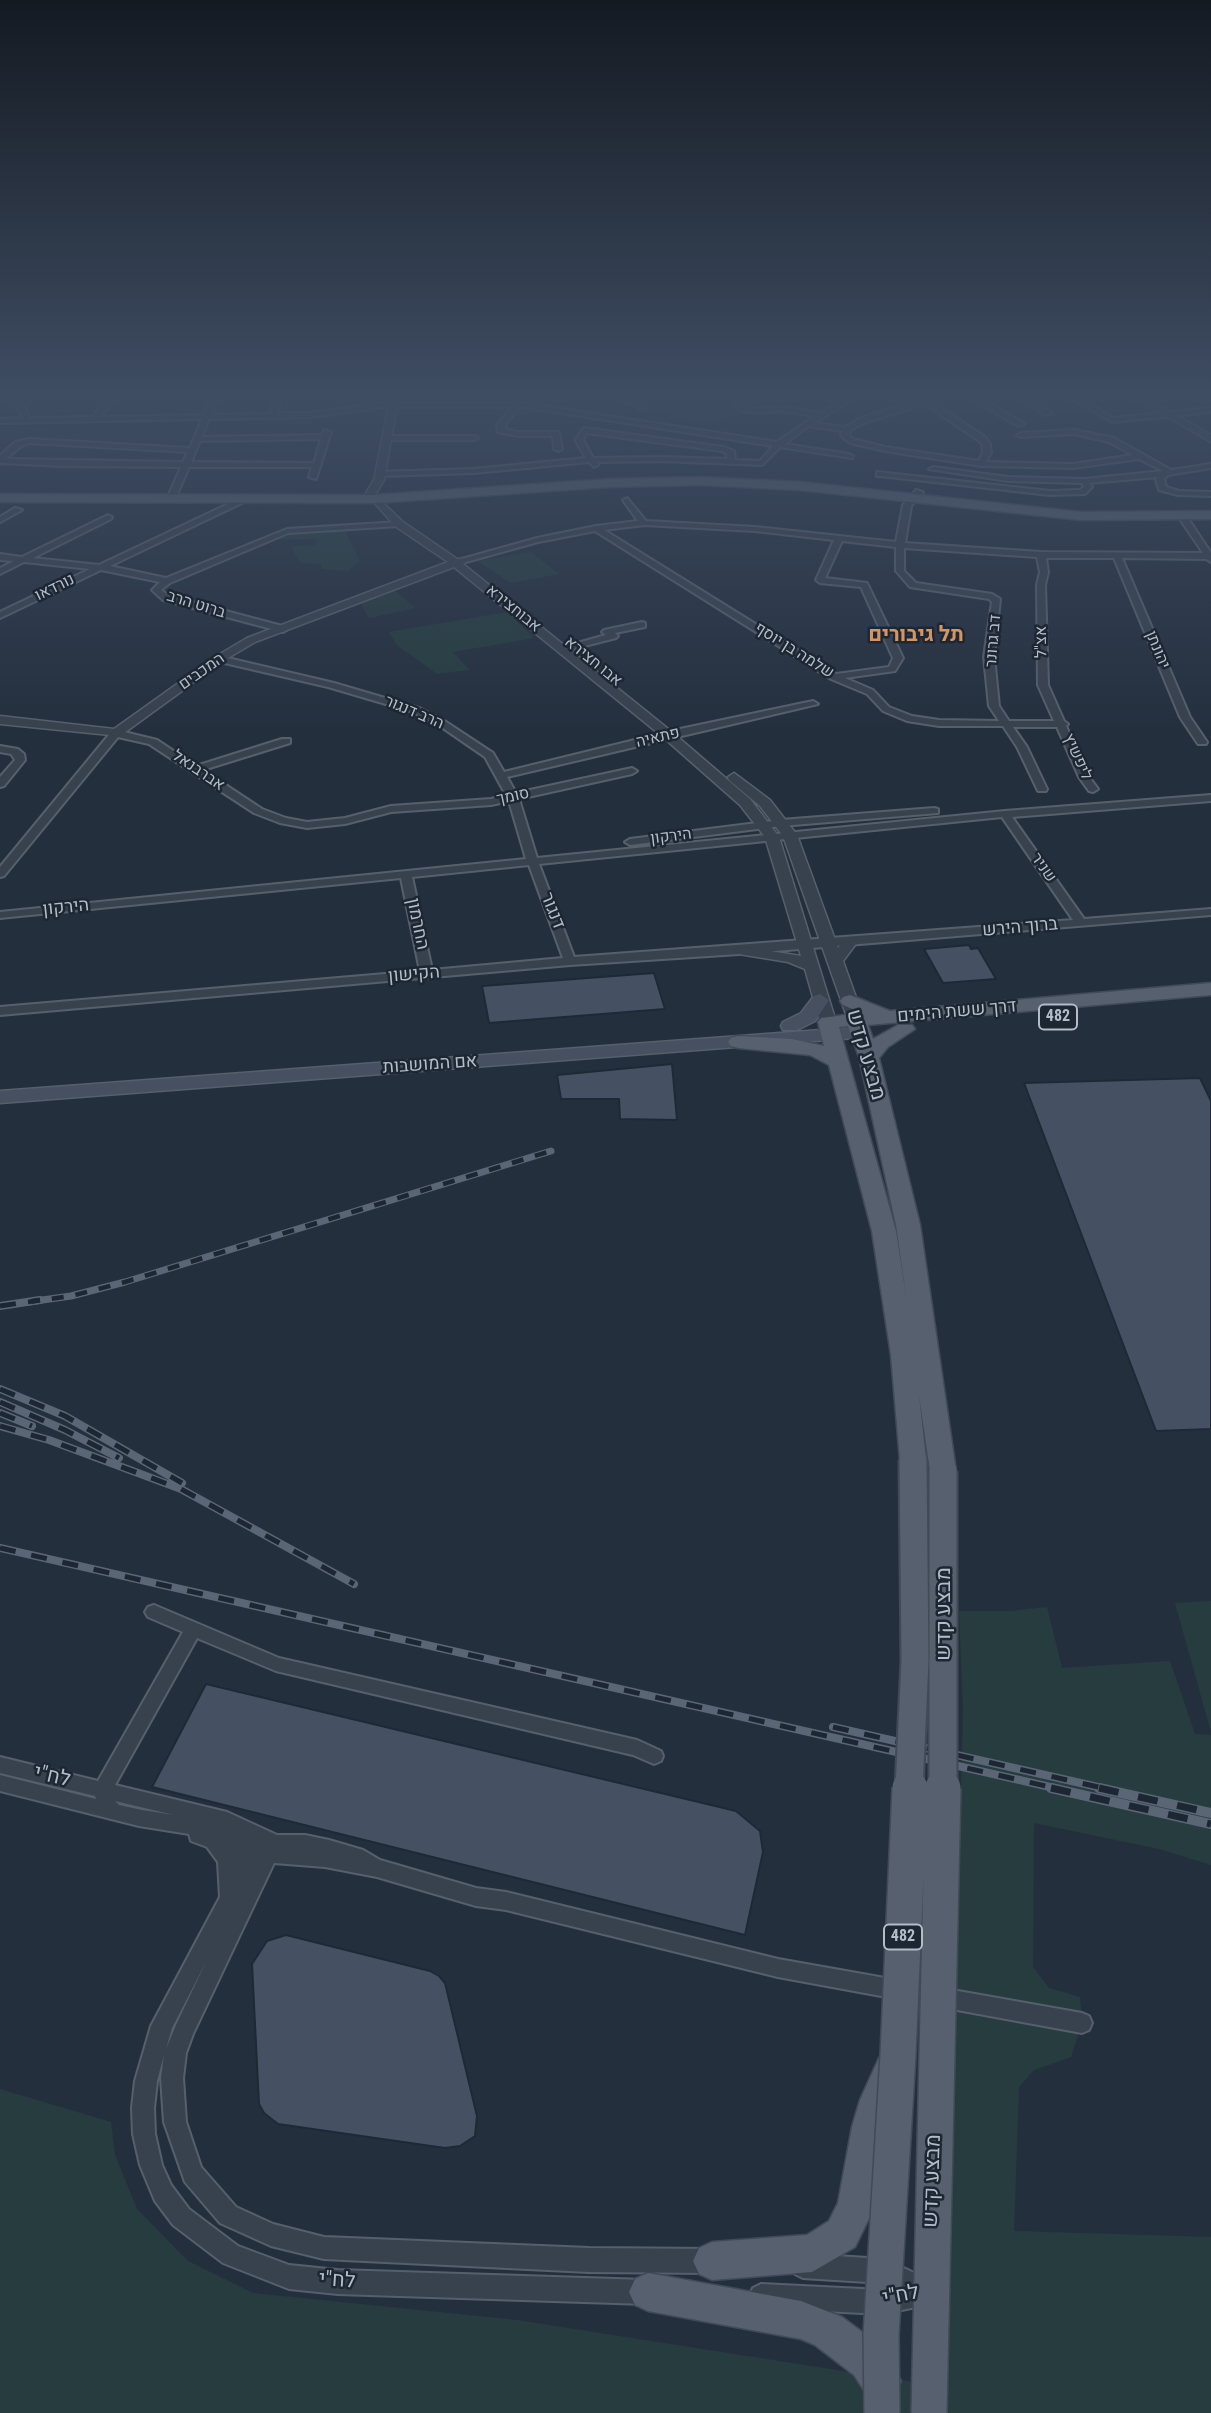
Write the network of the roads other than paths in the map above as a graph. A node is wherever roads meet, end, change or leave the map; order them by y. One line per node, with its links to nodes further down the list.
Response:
1 (215, 506): 25 (street, נורדאו)
2 (388, 506): 15 (street, אבוחצירא)
3 (392, 506): 24 (street)
4 (631, 506): 14 (street)
5 (911, 506): 18 (street, דב גרונר)
6 (991, 506): 11 (main road)
7 (1029, 506): 8 (main road)
8 (1211, 508)
9 (18, 510): 13 (street)
10 (1211, 515): 11 (main road)
11 (1182, 516): 22 (street)
12 (108, 517): 23 (street)
13 (0, 520)
14 (644, 523): 16 (street); 17 (street)
15 (399, 524): 24 (street, אבוחצירא); 27 (street, ברוט הרב)
16 (596, 528): 24 (street); 33 (street, שלמה בן יוסף)
17 (839, 539): 18 (street); 33 (street)
18 (900, 545): 19 (street); 36 (street, דב גרונר)
19 (1041, 555): 20 (street); 37 (street, אצ"ל)
20 (1117, 555): 22 (street); 41 (street, יהונתן)
21 (0, 557): 23 (street)
22 (1210, 557)
23 (23, 559): 25 (street); 26 (street)
24 (460, 561): 30 (street, המכבים); 31 (street, אבוחצירא)
25 (100, 566): 27 (street); 28 (street, נורדאו)
26 (0, 571)
27 (167, 581): 30 (street, ברוט הרב)
28 (0, 615)
29 (642, 625): 31 (street)
30 (283, 629): 32 (street, המכבים)
31 (567, 647): 39 (street, אבוחצירא)
32 (219, 659): 38 (street, המכבים); 45 (street, הרב דנגור)
33 (834, 677): 36 (street, שלמה בן יוסף)
34 (813, 704): 39 (street, פתאיה)
35 (0, 720): 38 (street, אברבנאל)
36 (1006, 723): 37 (street, שלמה בן יוסף); 47 (street, דב גרונר)
37 (1063, 724): 48 (street, ליפשיץ)
38 (116, 733): 43 (street, אברבנאל); 57 (street, המכבים)
39 (674, 734): 45 (street, פתאיה); 54 (street); 55 (street, אבוחצירא)
40 (286, 741): 43 (street)
41 (1202, 742)
42 (0, 749): 46 (street)
43 (195, 769): 52 (street, אברבנאל)
44 (632, 771): 50 (street, סומך)
45 (503, 775): 50 (street, הרב דנגור)
46 (0, 784)
47 (1042, 789)
48 (1093, 789)
49 (1211, 790): 54 (street, הירקון)
50 (513, 798): 52 (street, סומך); 56 (street, הרב דנגור)
51 (1211, 798): 53 (street, הירקון)
52 (391, 809)
53 (1005, 814): 54 (street, הירקון); 62 (street, שניר)
54 (786, 829): 55 (street, הירקון); 64 (street, מבצע קדש)
55 (767, 831): 56 (street, הירקון); 65 (street, מבצע קדש)
56 (531, 858): 58 (street, הירקון); 59 (street, הירקון); 67 (street, דנגור)
57 (0, 874)
58 (406, 874): 59 (street, הירקון); 70 (street, החרמון)
59 (132, 901): 61 (street, הירקון)
60 (1211, 912): 62 (street, ברוך הירש)
61 (0, 915)
62 (1081, 923): 63 (street, ברוך הירש)
63 (851, 941): 64 (street, ברוך הירש); 68 (street)
64 (828, 943): 65 (street, הקישון); 68 (street, מבצע קדש)
65 (804, 945): 66 (street, הקישון); 69 (street, מבצע קדש)
66 (739, 950): 67 (street, הקישון); 69 (street)
67 (570, 961): 70 (street, הקישון)
68 (835, 961): 75 (street, מבצע קדש)
69 (812, 967): 72 (street, מבצע קדש)
70 (427, 974): 74 (street, הקישון)
71 (1211, 989): 76 (main road, דרך ששת הימים / 482)
72 (820, 1000): 77 (main road); 78 (street, מבצע קדש)
73 (1211, 1004): 76 (main road, דרך ששת הימים / 482)
74 (0, 1011)
75 (856, 1018): 76 (main road, דרך ששת הימים / 482); 76 (main road); 78 (main road, דרך ששת הימים / 482); 80 (main road, מבצע קדש / 482)
76 (899, 1023): 80 (main road)
77 (790, 1026): 78 (main road, אם המושבות); 82 (main road, אם המושבות)
78 (830, 1028): 79 (main road, אם המושבות); 81 (main road, מבצע קדש / 482)
79 (738, 1042): 81 (main road); 83 (main road, אם המושבות)
80 (869, 1057): 84 (main road, מבצע קדש / 482)
81 (838, 1060): 84 (main road, מבצע קדש / 482)
82 (0, 1084)
83 (0, 1097)
84 (915, 1356): 101 (main road, מבצע קדש / 482, bridge); 105 (main road, מבצע קדש / 482, bridge)
85 (153, 1612): 86 (street)
86 (193, 1630): 87 (street); 90 (street)
87 (654, 1756)
88 (0, 1765): 90 (street, לח"י)
89 (0, 1783): 91 (street, לח"י)
90 (104, 1788): 91 (street, לח"י); 92 (street); 94 (street, לח"י)
91 (76, 1803): 92 (street, לח"י)
92 (114, 1812): 93 (street, לח"י)
93 (139, 1818): 95 (street, לח"י); 99 (street, לח"י)
94 (264, 1846): 95 (street, לח"י); 96 (street, לח"י); 97 (street, לח"י); 98 (street, לח"י)
95 (241, 1847): 99 (street, לח"י)
96 (300, 1857): 97 (street, לח"י); 98 (street)
97 (377, 1868): 100 (street, לח"י)
98 (256, 1880): 102 (street, לח"י)
99 (220, 1917): 104 (street, לח"י)
100 (1082, 2023)
101 (898, 2055): 102 (main road); 103 (main road, מבצע קדש / 482, bridge)
102 (712, 2261): 103 (street, לח"י)
103 (884, 2286): 104 (street, לח"י); 105 (street, לח"י); 106 (main road, מבצע קדש / 482, bridge)
104 (648, 2292): 106 (main road)
105 (930, 2292): 107 (main road, מבצע קדש / 482, bridge)
106 (882, 2397)
107 (929, 2413)

